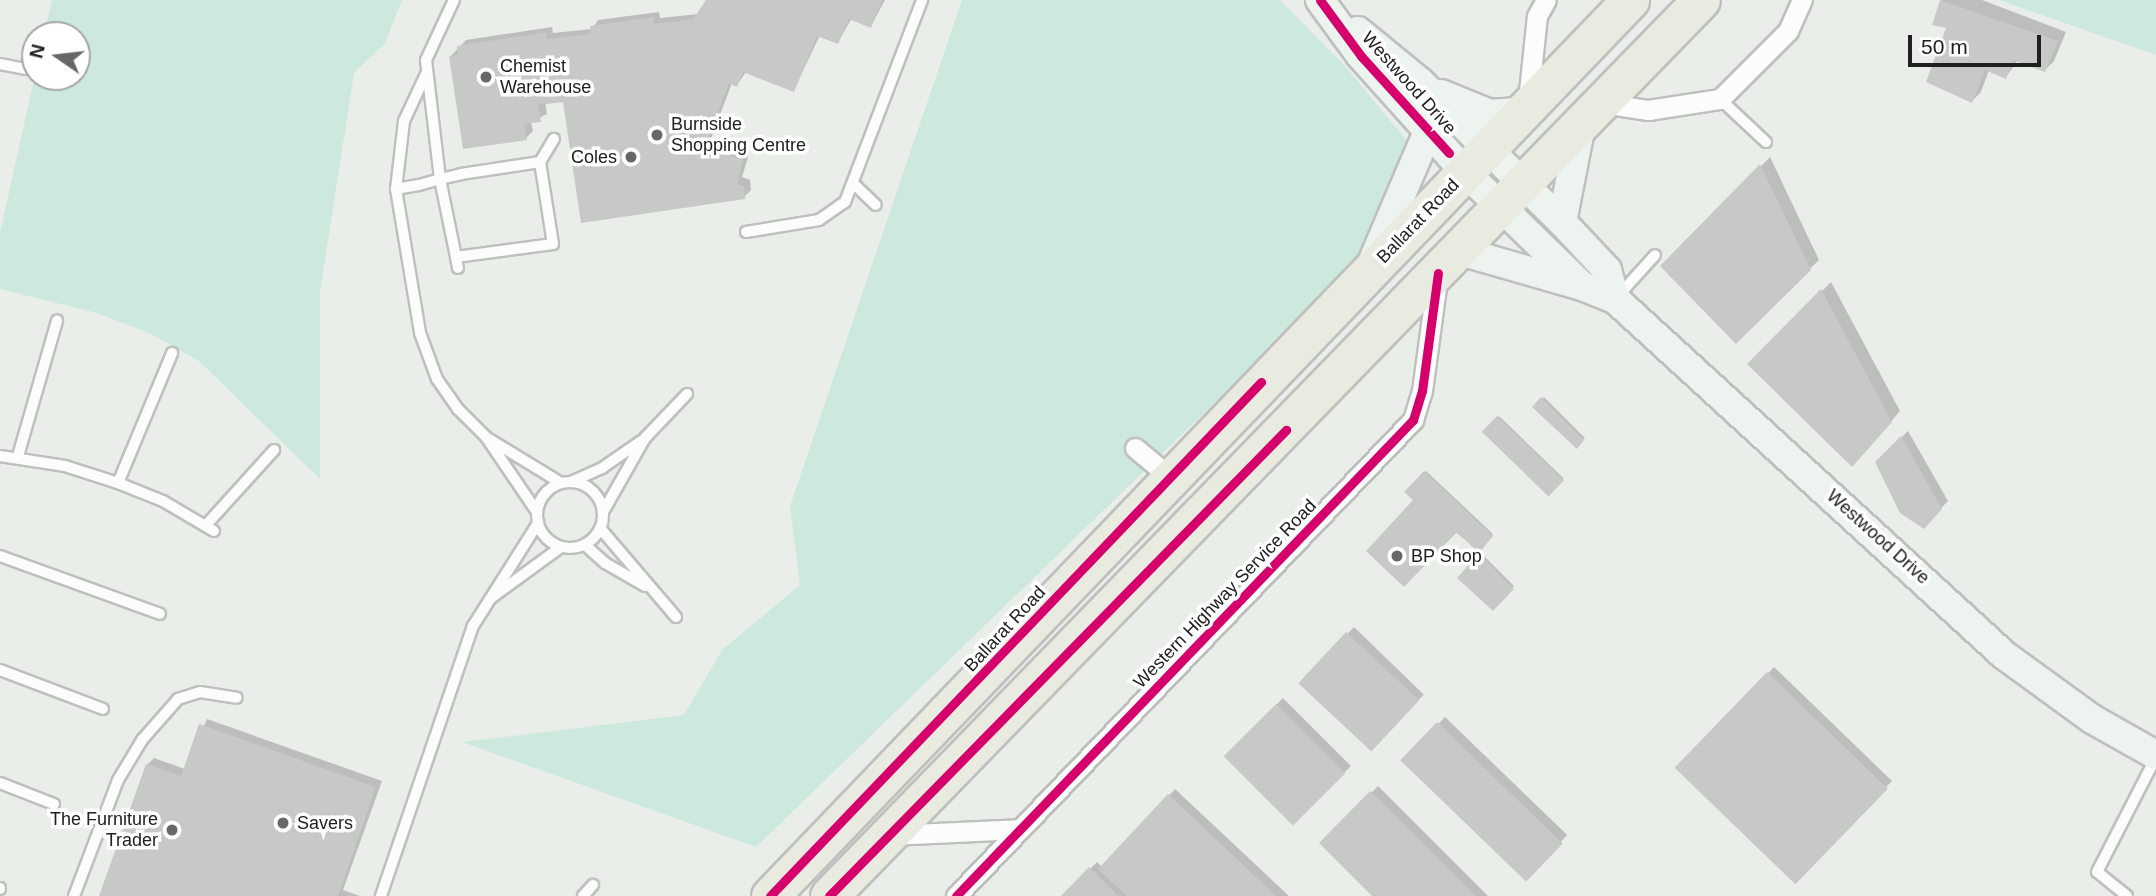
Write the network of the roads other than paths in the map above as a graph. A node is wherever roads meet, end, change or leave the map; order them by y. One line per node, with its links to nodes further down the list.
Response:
1 (454, 0): 10 (lane)
2 (922, 0): 21 (lane)
3 (1320, 0): 11 (main road, Westwood Drive); 15 (main road, Westwood Drive)
4 (1546, 0): 13 (street)
5 (1630, 0): 13 (highway, Ballarat Road)
6 (1701, 0): 14 (highway)
7 (1801, 0): 12 (street)
8 (0, 64): 9 (lane)
9 (21, 68)
10 (427, 72): 20 (lane); 22 (lane)
11 (1420, 82): 13 (main road); 18 (main road, Westwood Drive)
12 (1720, 99): 14 (street); 17 (lane)
13 (1525, 109): 18 (highway, Ballarat Road)
14 (1592, 114): 23 (highway); 25 (main road)
15 (1429, 129): 18 (main road, Westwood Drive); 29 (main road)
16 (554, 139): 19 (lane)
17 (1766, 142)
18 (1477, 161): 23 (main road, Westwood Drive); 29 (highway, Ballarat Road)
19 (540, 162): 20 (lane); 20 (lane)
20 (440, 178): 22 (lane)
21 (854, 184): 24 (lane); 26 (lane)
22 (396, 189): 35 (lane)
23 (1513, 196): 25 (main road, Westwood Drive); 28 (highway); 30 (main road, Westwood Drive)
24 (876, 205)
25 (1562, 222): 31 (main road, Westwood Drive)
26 (746, 232)
27 (1655, 255): 31 (lane)
28 (1449, 262): 30 (main road); 60 (street, Western Highway Service Road); 61 (highway)
29 (1366, 274): 41 (highway, Ballarat Road)
30 (1582, 286): 31 (main road, Westwood Drive)
31 (1615, 299): 57 (main road, Westwood Drive)
32 (57, 321): 40 (lane)
33 (172, 353): 43 (lane)
34 (687, 394): 36 (lane)
35 (486, 437): 42 (lane); 45 (lane)
36 (645, 438): 42 (lane); 44 (lane)
37 (1135, 448): 41 (street)
38 (274, 450): 43 (lane)
39 (0, 456): 40 (lane)
40 (18, 456): 43 (lane)
41 (1170, 477): 67 (highway, Ballarat Road)
42 (565, 482): 44 (lane); 45 (lane)
43 (118, 483)
44 (603, 513): 46 (lane)
45 (537, 518): 48 (lane); 51 (lane)
46 (600, 528): 47 (lane); 50 (lane)
47 (585, 545): 48 (lane); 50 (lane)
48 (561, 547): 51 (lane)
49 (0, 556): 52 (lane)
50 (649, 588): 53 (lane)
51 (485, 602): 65 (lane)
52 (160, 614)
53 (676, 617)
54 (0, 670): 56 (lane)
55 (237, 698): 64 (lane)
56 (103, 709)
57 (2156, 756): 69 (lane)
58 (0, 782): 59 (lane)
59 (54, 804)
60 (1020, 829): 61 (street); 68 (street, Western Highway Service Road)
61 (889, 835): 63 (highway)
62 (593, 886): 66 (lane)
63 (832, 894)
64 (74, 896)
65 (382, 896)
66 (583, 896)
67 (770, 896)
68 (956, 896)
69 (2127, 896)

